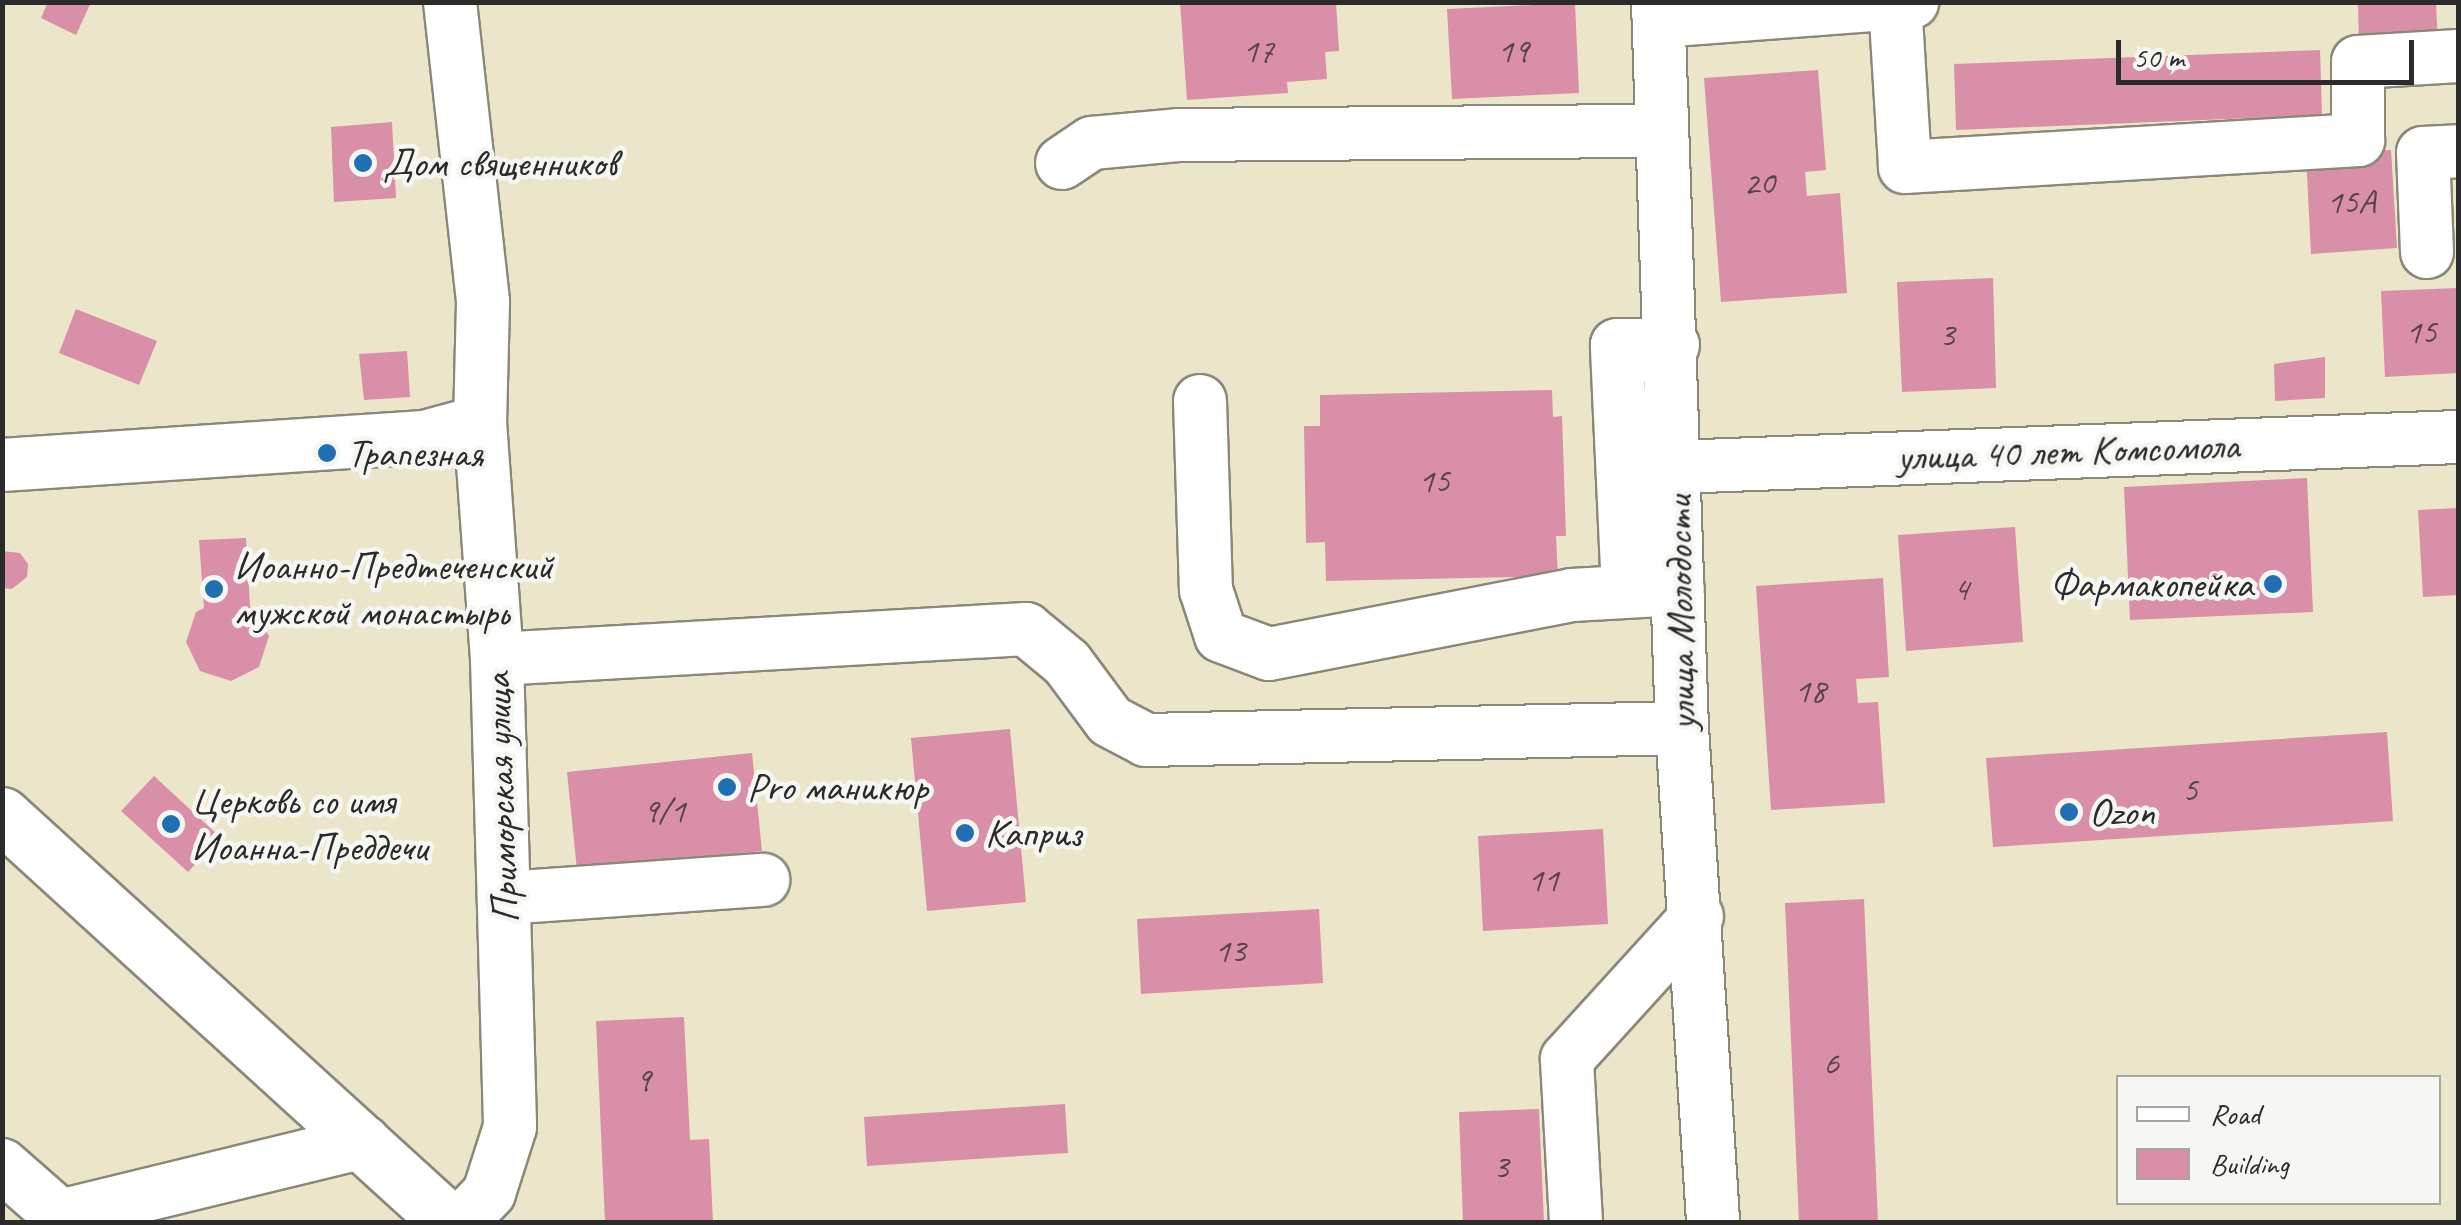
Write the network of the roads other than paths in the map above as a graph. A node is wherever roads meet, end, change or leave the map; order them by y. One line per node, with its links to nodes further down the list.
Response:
1 (450, 2): 12 (street, Приморская улица)
2 (1912, 2): 3 (street)
3 (1895, 3): 4 (street); 5 (street)
4 (1658, 12): 6 (street, улица Молодости)
5 (2458, 56)
6 (1662, 130): 8 (street); 10 (street, улица Молодости)
7 (2458, 151): 9 (street)
8 (1062, 163)
9 (2427, 252)
10 (1673, 345): 15 (street, улица Молодости); 16 (street)
11 (1200, 400): 16 (street)
12 (480, 422): 14 (street); 17 (street, Приморская улица)
13 (2458, 437): 15 (street, улица 40 лет Комсомола)
14 (2, 465)
15 (1677, 467): 16 (street, улица Молодости)
16 (1653, 590): 18 (street, улица Молодости)
17 (497, 659): 18 (street); 21 (street, Приморская улица)
18 (1682, 728): 22 (street, улица Молодости)
19 (2, 816): 23 (highway)
20 (762, 880): 21 (street)
21 (504, 898): 26 (street, Приморская улица)
22 (1697, 916): 27 (street); 28 (street, улица Молодости)
23 (364, 1142): 24 (street); 25 (highway)
24 (2, 1165)
25 (449, 1222)
26 (461, 1222)
27 (1576, 1222)
28 (1714, 1222)

